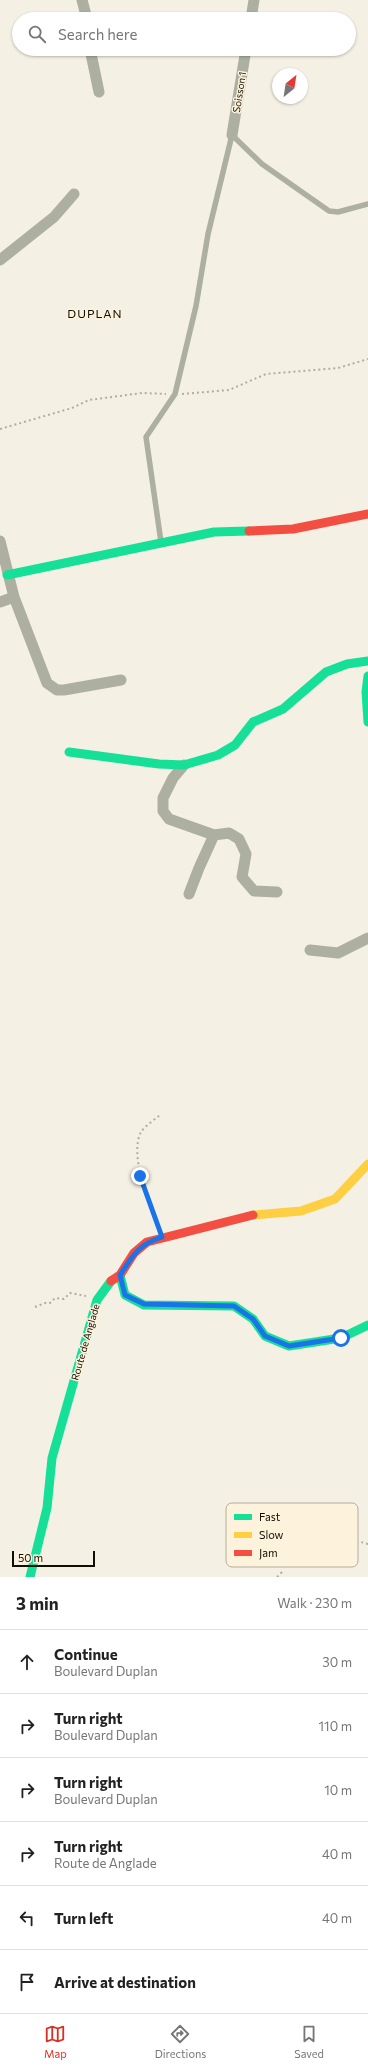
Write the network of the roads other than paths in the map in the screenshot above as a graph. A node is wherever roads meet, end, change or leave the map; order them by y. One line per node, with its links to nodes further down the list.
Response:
1 (82, 0): 3 (street)
2 (254, 0): 4 (street)
3 (85, 12)
4 (252, 12)
5 (91, 56): 7 (street)
6 (245, 56): 8 (street, Soisson 1)
7 (99, 92)
8 (232, 135): 10 (lane); 14 (lane)
9 (74, 194): 11 (street)
10 (368, 204)
11 (0, 260)
12 (368, 514): 14 (street)
13 (0, 541): 15 (street)
14 (161, 543): 15 (street)
15 (7, 575): 16 (street)
16 (14, 597): 17 (street); 20 (street)
17 (0, 602)
18 (368, 661): 23 (street)
19 (368, 676): 21 (street)
20 (121, 680)
21 (368, 722)
22 (69, 752): 23 (street)
23 (184, 765): 24 (street)
24 (214, 835): 25 (street); 26 (street)
25 (277, 892)
26 (189, 894)
27 (368, 938): 28 (street)
28 (310, 950)
29 (368, 1164): 30 (street, Route de Anglade)
30 (120, 1275): 31 (street); 32 (street, Route de Anglade)
31 (368, 1325)
32 (30, 1577)

